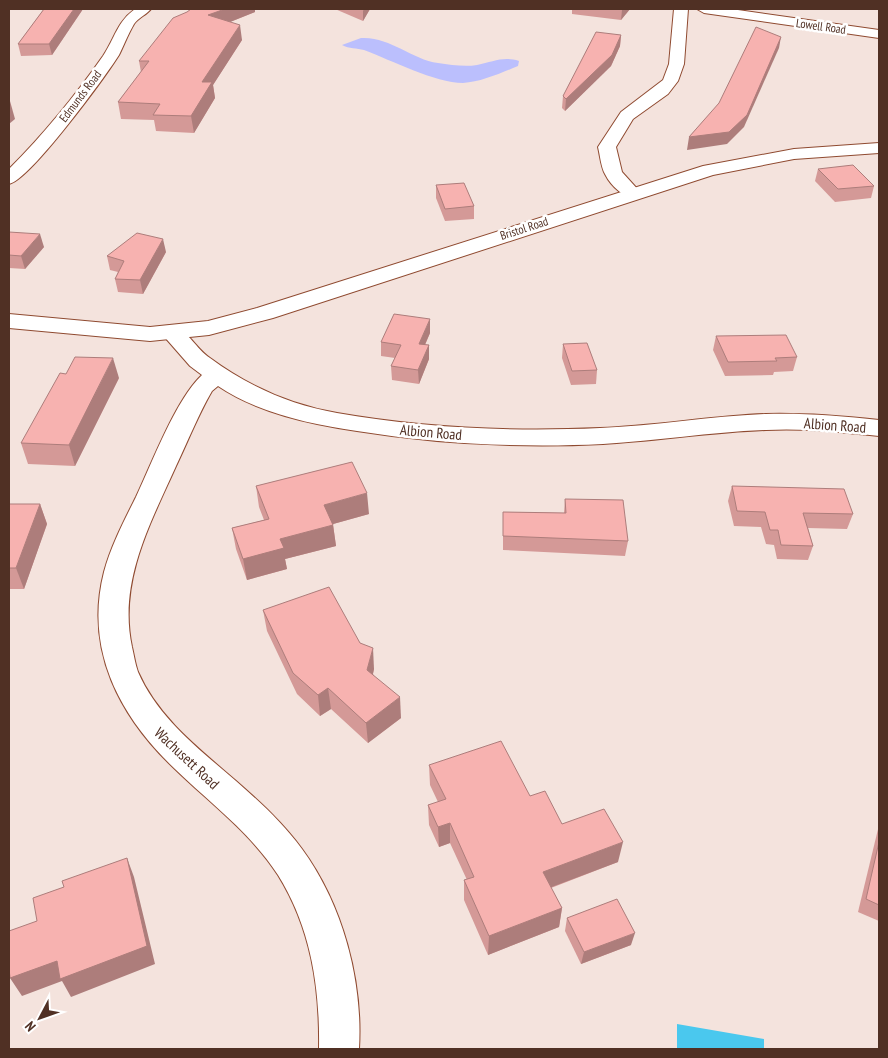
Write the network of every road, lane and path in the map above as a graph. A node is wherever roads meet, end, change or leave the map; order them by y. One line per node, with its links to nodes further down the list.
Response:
1 (144, 9): 6 (street, Edmunds Road)
2 (681, 9): 7 (street)
3 (704, 9): 4 (street, Lowell Road)
4 (879, 34)
5 (879, 148): 7 (street, Bristol Road)
6 (9, 179)
7 (632, 193): 9 (street, Bristol Road)
8 (9, 321): 9 (street)
9 (173, 334): 10 (street, Albion Road)
10 (217, 374): 11 (street, Albion Road); 12 (street, Wachusett Road)
11 (879, 428)
12 (339, 1049)

